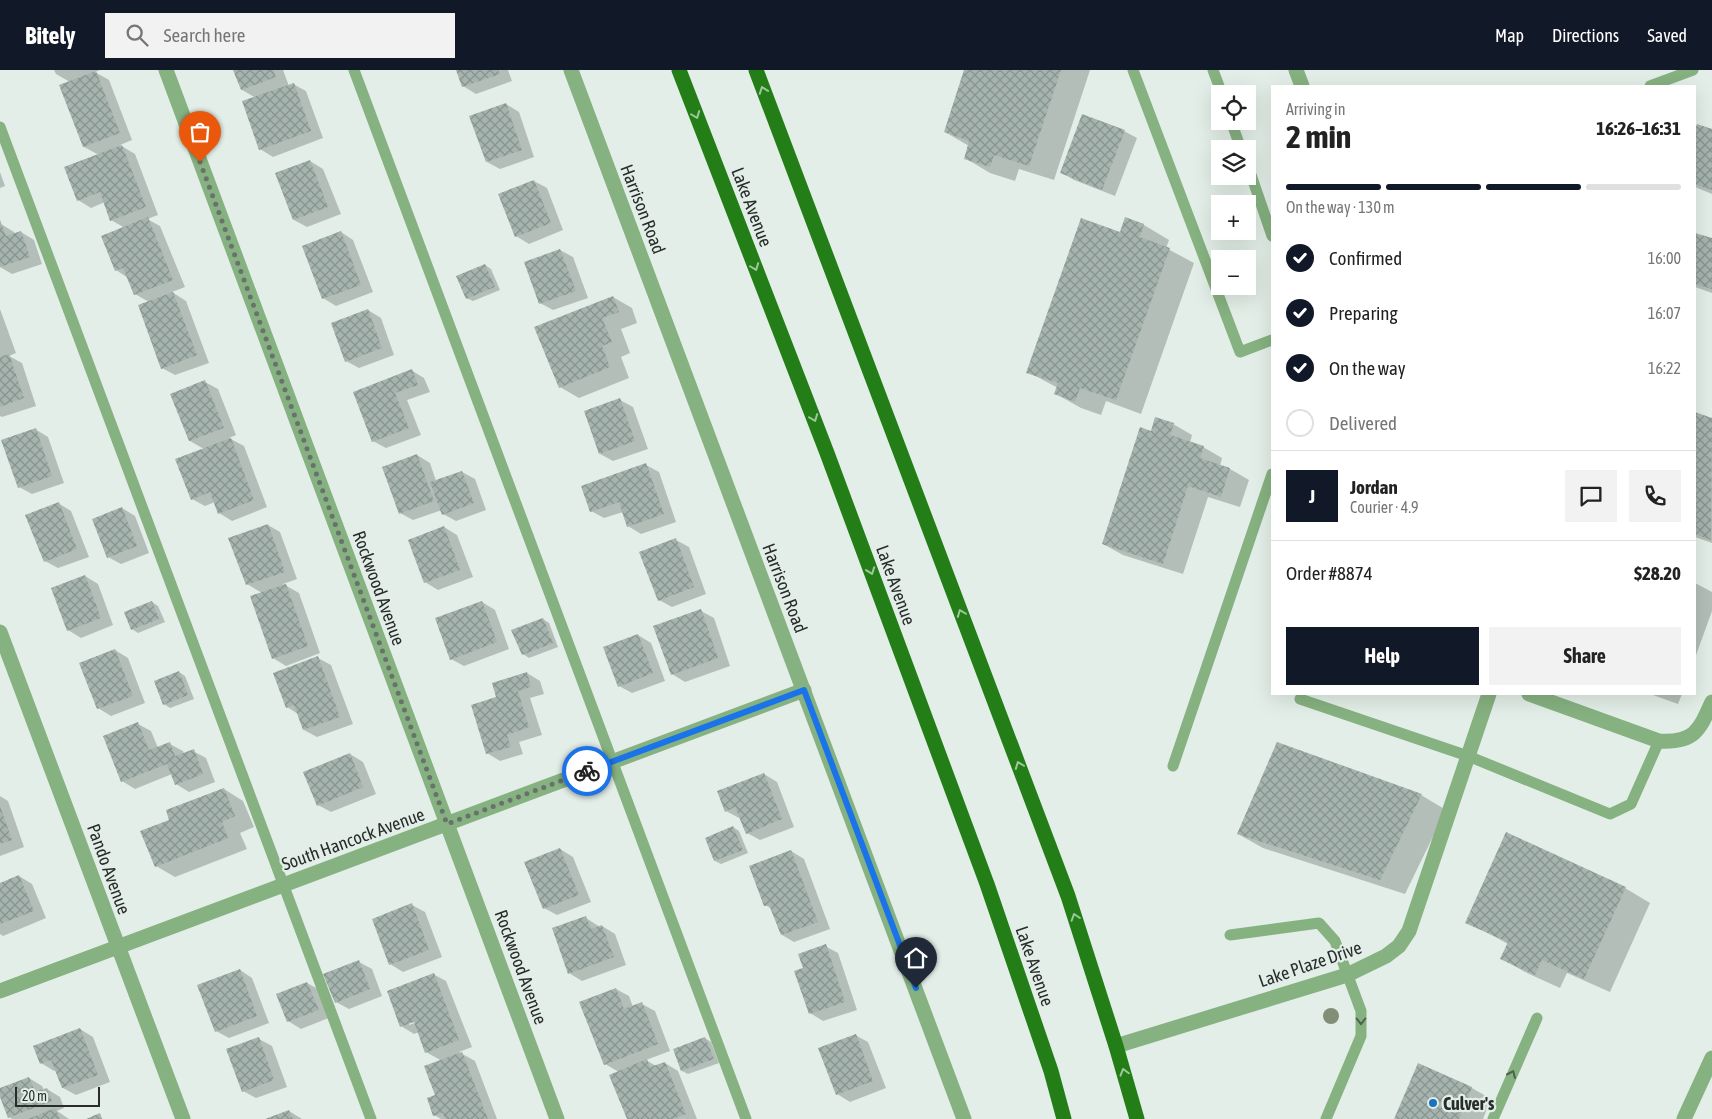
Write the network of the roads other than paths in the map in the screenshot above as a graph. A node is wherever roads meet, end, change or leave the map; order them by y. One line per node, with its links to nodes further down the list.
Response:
1 (166, 70): 28 (street, Rockwood Avenue)
2 (354, 70): 26 (lane)
3 (571, 70): 19 (street, Harrison Road)
4 (679, 70): 43 (main road, Lake Avenue, one-way to 43)
5 (756, 70): 35 (main road, one-way to 5)
6 (1133, 70): 16 (lane)
7 (1213, 70): 10 (lane)
8 (1296, 70): 11 (street)
9 (1692, 70): 12 (lane)
10 (1219, 85)
11 (1302, 85)
12 (1653, 85)
13 (0, 128): 29 (lane)
14 (1255, 185): 15 (lane)
15 (1271, 233)
16 (1271, 340)
17 (1271, 477): 27 (lane)
18 (0, 632): 31 (street, Pando Avenue)
19 (804, 690): 26 (street, South Hancock Avenue); 42 (street, Harrison Road)
20 (1489, 695): 25 (street, Lake Plaze Drive)
21 (1532, 695): 24 (street)
22 (1300, 699): 25 (lane)
23 (1712, 702): 24 (street)
24 (1659, 741): 25 (lane)
25 (1468, 756): 32 (street, Lake Plaze Drive)
26 (613, 762): 28 (street, South Hancock Avenue); 41 (lane)
27 (1173, 766)
28 (447, 824): 29 (street, South Hancock Avenue); 40 (street, Rockwood Avenue)
29 (283, 885): 31 (street, South Hancock Avenue); 39 (lane)
30 (1230, 935): 32 (lane)
31 (118, 947): 33 (street, South Hancock Avenue); 38 (street, Pando Avenue)
32 (1347, 975): 35 (street, Lake Plaze Drive); 45 (lane, one-way to 45)
33 (0, 991)
34 (1537, 1018): 37 (lane, one-way to 34)
35 (1116, 1046): 44 (main road, one-way to 35)
36 (1712, 1058): 46 (street)
37 (1493, 1118)
38 (182, 1119)
39 (371, 1119)
40 (557, 1119)
41 (746, 1119)
42 (964, 1119)
43 (1064, 1119)
44 (1138, 1119)
45 (1326, 1119)
46 (1684, 1119)

